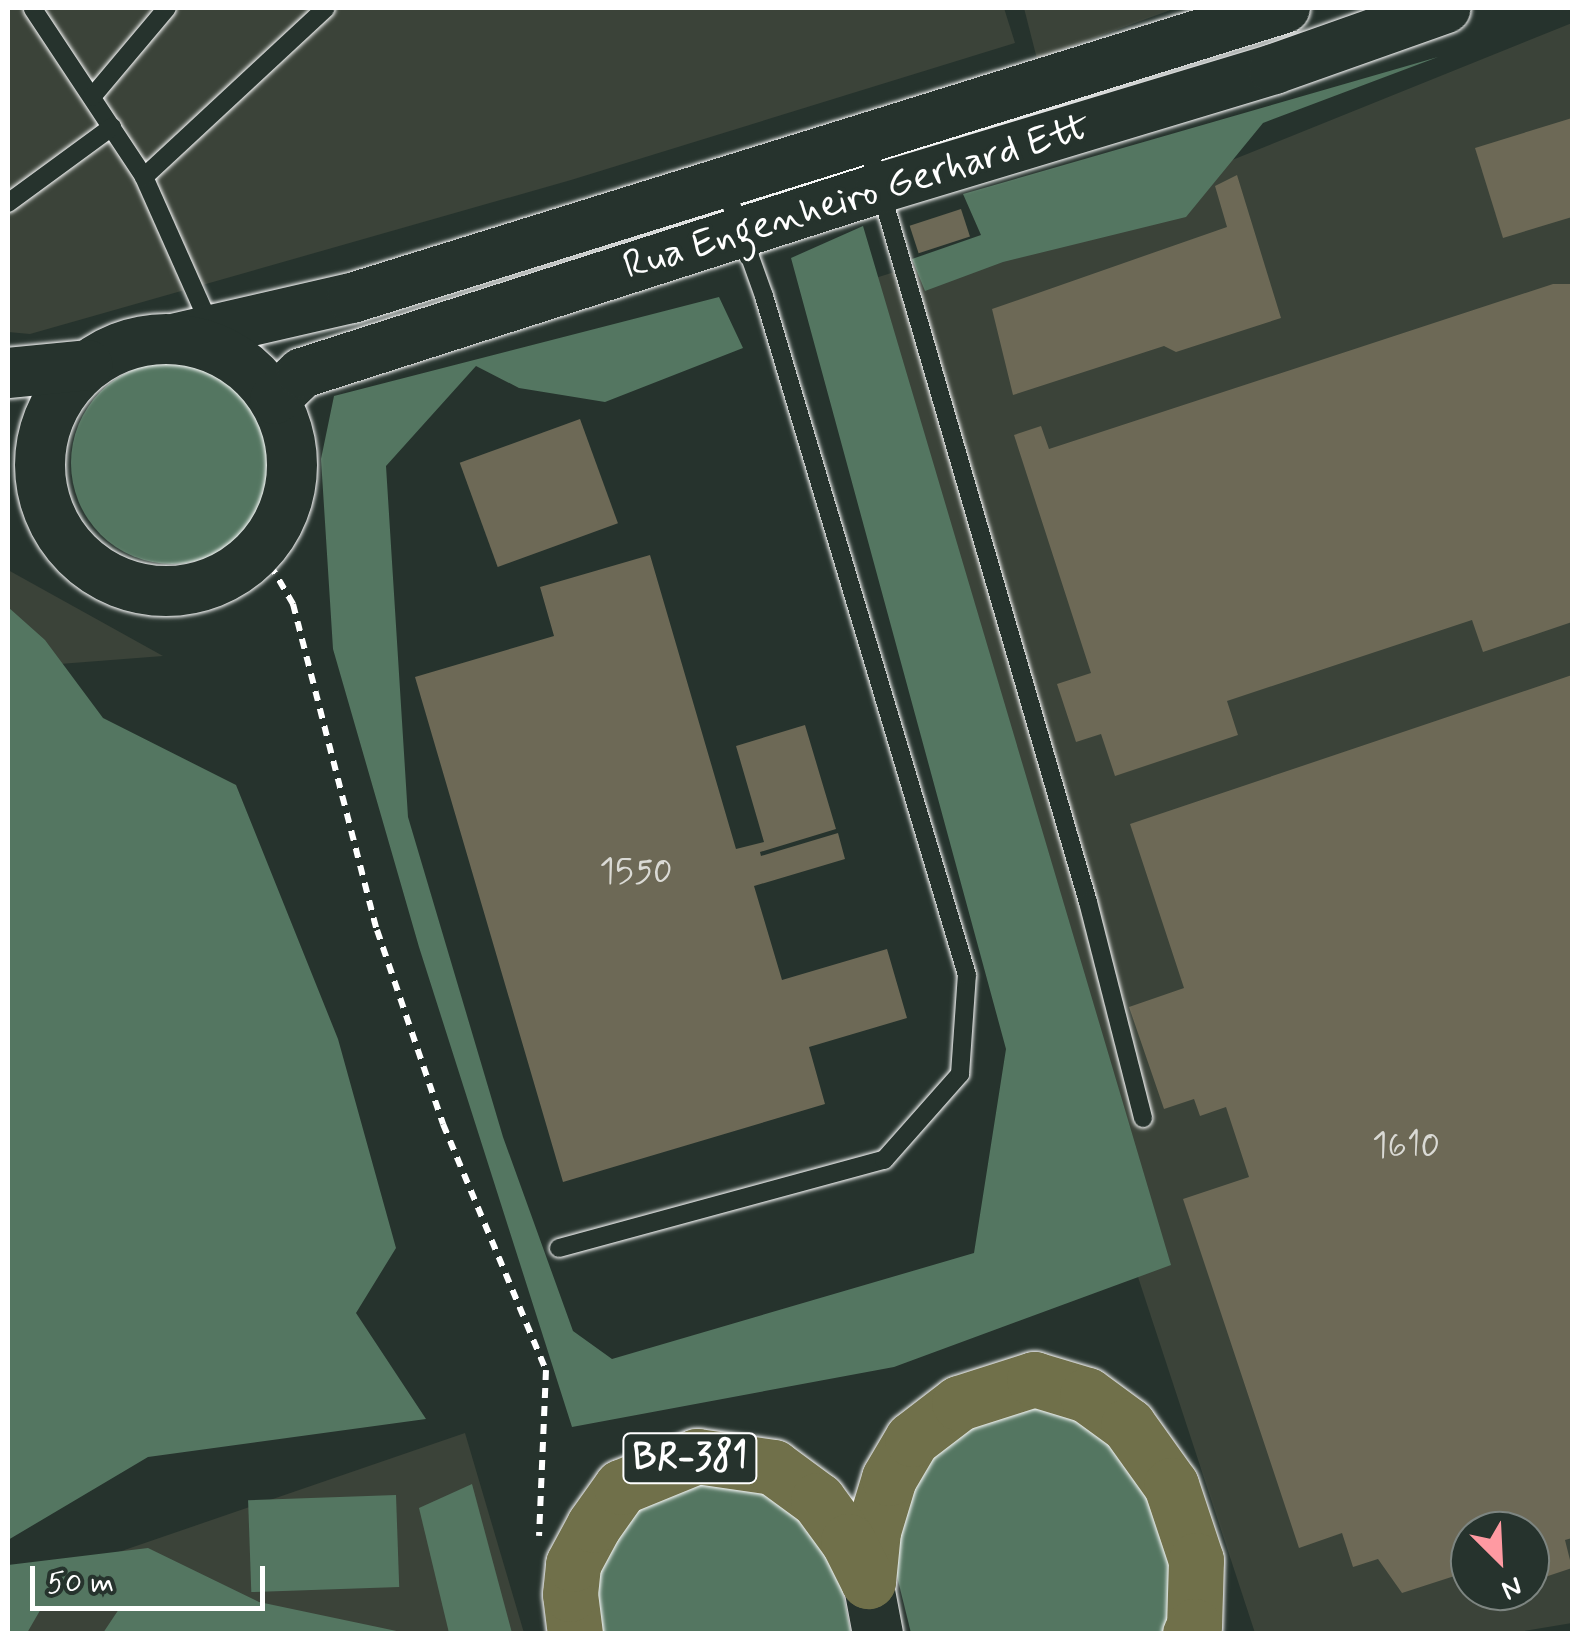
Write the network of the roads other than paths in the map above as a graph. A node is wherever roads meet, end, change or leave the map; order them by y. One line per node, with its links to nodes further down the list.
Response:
1 (167, 8): 6 (lane)
2 (326, 8): 9 (lane)
3 (1285, 8): 8 (main road, Rua Engenheiro Gerhard Ett)
4 (1446, 8): 11 (main road, Rua Engenheiro Gerhard Ett)
5 (33, 9): 6 (lane)
6 (92, 96): 7 (lane)
7 (112, 128): 9 (lane); 12 (lane)
8 (866, 140): 10 (main road, Rua Engenheiro Gerhard Ett); 11 (lane)
9 (144, 177): 14 (lane)
10 (724, 183): 13 (lane); 14 (main road, Rua Engenheiro Gerhard Ett)
11 (880, 188): 13 (main road, Rua Engenheiro Gerhard Ett); 19 (lane)
12 (8, 203)
13 (741, 231): 17 (main road, Rua Engenheiro Gerhard Ett); 20 (lane)
14 (195, 334): 15 (main road, Rua Engenheiro Gerhard Ett); 17 (main road, Rua Engenheiro Gerhard Ett)
15 (88, 365): 16 (main road, Rua Engenheiro Gerhard Ett); 18 (main road, Rua Engenheiro Gerhard Ett)
16 (8, 373)
17 (275, 399): 18 (main road, Rua Engenheiro Gerhard Ett)
18 (24, 480)
19 (1144, 1118)
20 (559, 1248)
21 (868, 1581): 22 (highway, BR-381); 23 (main road); 24 (highway)
22 (575, 1634)
23 (878, 1634)
24 (1190, 1634)

